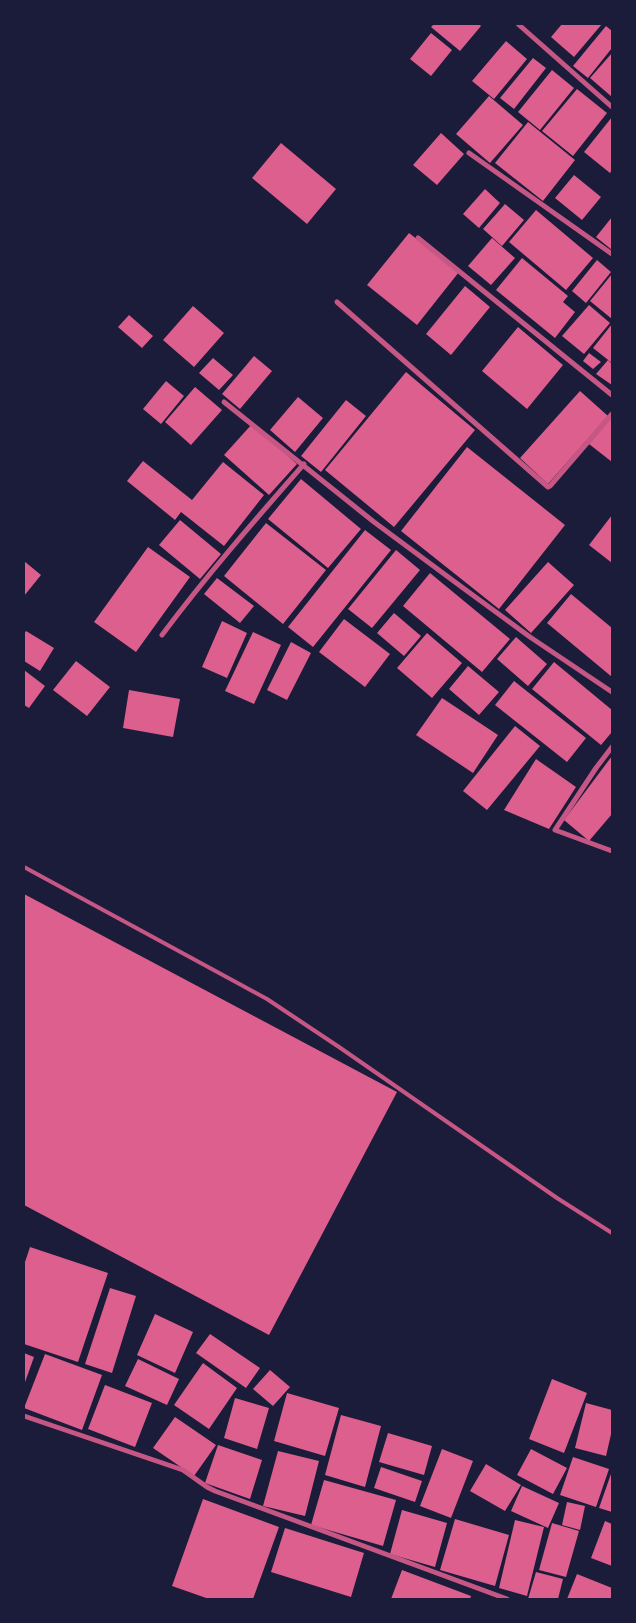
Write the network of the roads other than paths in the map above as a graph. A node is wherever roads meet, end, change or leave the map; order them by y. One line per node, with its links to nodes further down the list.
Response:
1 (518, 24): 2 (street)
2 (612, 107)
3 (469, 154): 5 (street)
4 (418, 238): 7 (street)
5 (612, 254)
6 (337, 302): 9 (street)
7 (612, 395)
8 (224, 402): 10 (street)
9 (612, 414)
10 (304, 464): 11 (street); 12 (street)
11 (162, 635)
12 (612, 692)
13 (612, 747): 14 (street)
14 (612, 851)
15 (24, 867): 16 (lane)
16 (612, 1233)
17 (24, 1416): 18 (street)
18 (507, 1599)

